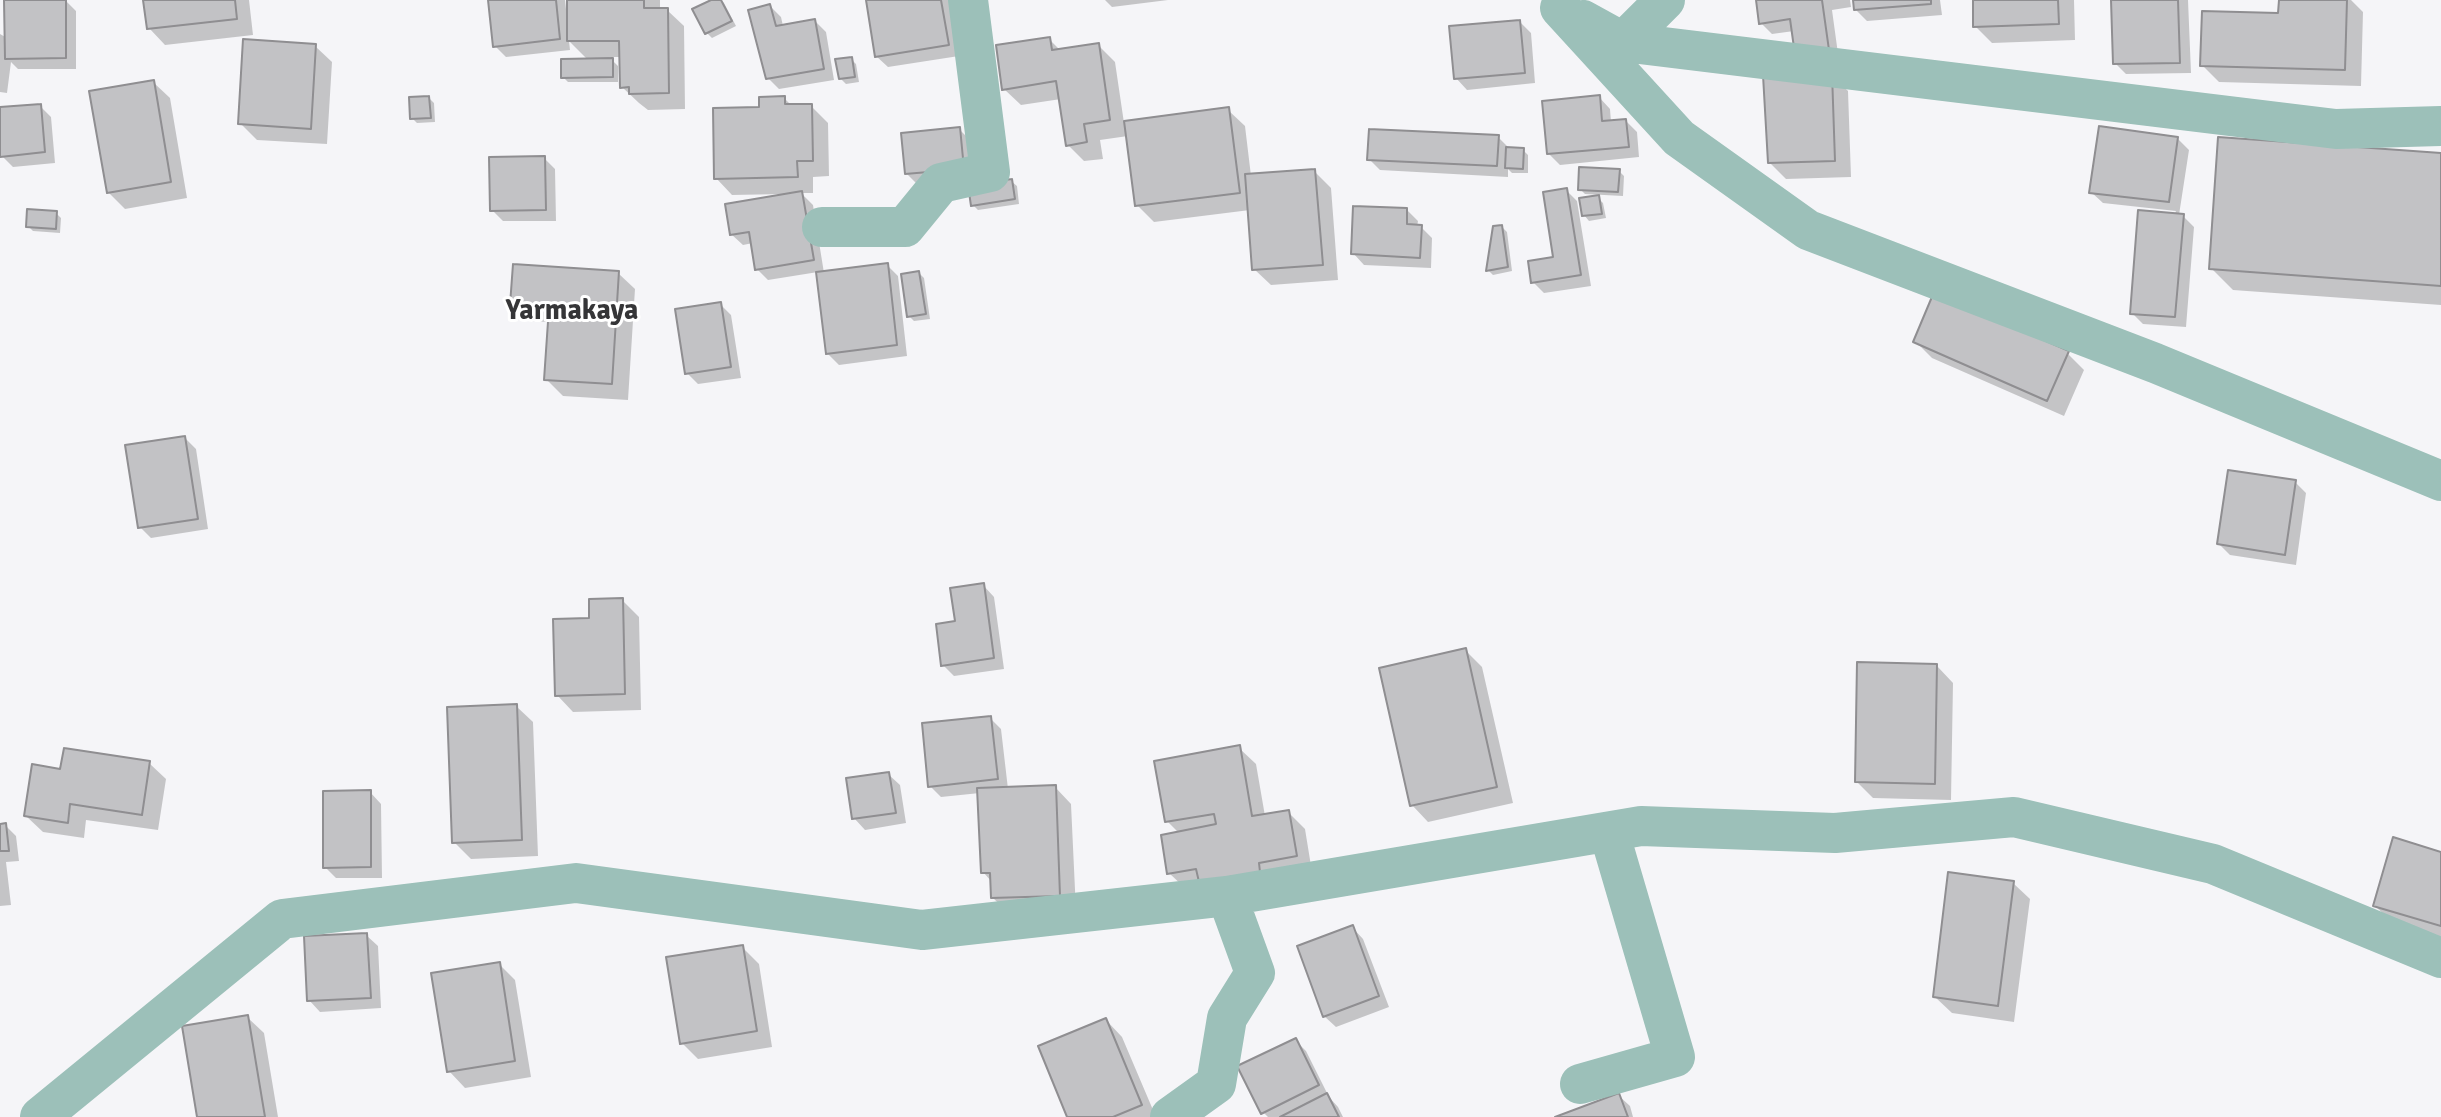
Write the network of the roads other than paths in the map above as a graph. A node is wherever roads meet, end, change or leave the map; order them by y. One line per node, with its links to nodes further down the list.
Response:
1 (968, 0): 6 (street)
2 (1665, 0): 4 (street)
3 (1552, 4): 4 (street); 7 (street)
4 (1623, 42): 5 (street)
5 (2441, 126)
6 (822, 227)
7 (2441, 481)
8 (1609, 832): 9 (street); 10 (street); 11 (street)
9 (1227, 896): 12 (street); 13 (street)
10 (2441, 958)
11 (1580, 1084)
12 (40, 1117)
13 (1170, 1117)

